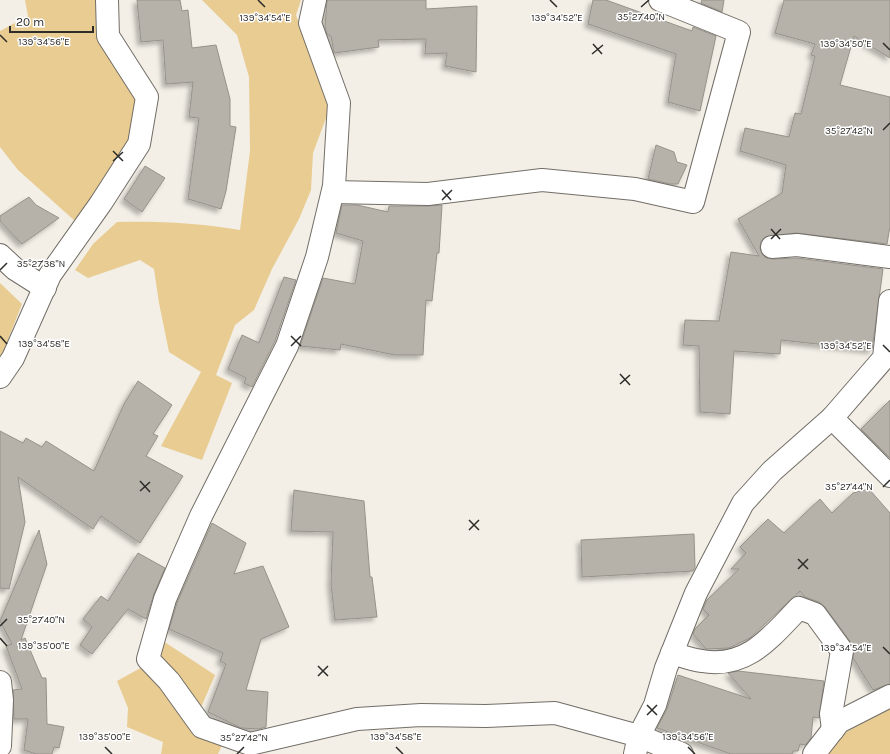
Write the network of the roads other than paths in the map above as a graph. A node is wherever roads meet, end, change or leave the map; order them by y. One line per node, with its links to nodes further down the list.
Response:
1 (107, 0): 8 (street)
2 (315, 0): 4 (street)
3 (660, 0): 4 (street)
4 (333, 192): 13 (street)
5 (772, 247): 7 (street)
6 (0, 255): 8 (street)
7 (890, 257)
8 (45, 288): 10 (street)
9 (890, 301): 11 (street)
10 (0, 377)
11 (832, 418): 12 (street); 15 (street)
12 (890, 476)
13 (165, 599): 14 (street); 19 (street)
14 (146, 626)
15 (672, 653): 18 (street); 19 (street)
16 (0, 682): 20 (street)
17 (890, 696): 18 (street)
18 (833, 730): 22 (street)
19 (637, 745): 21 (street)
20 (0, 746)
21 (682, 754)
22 (814, 754)

